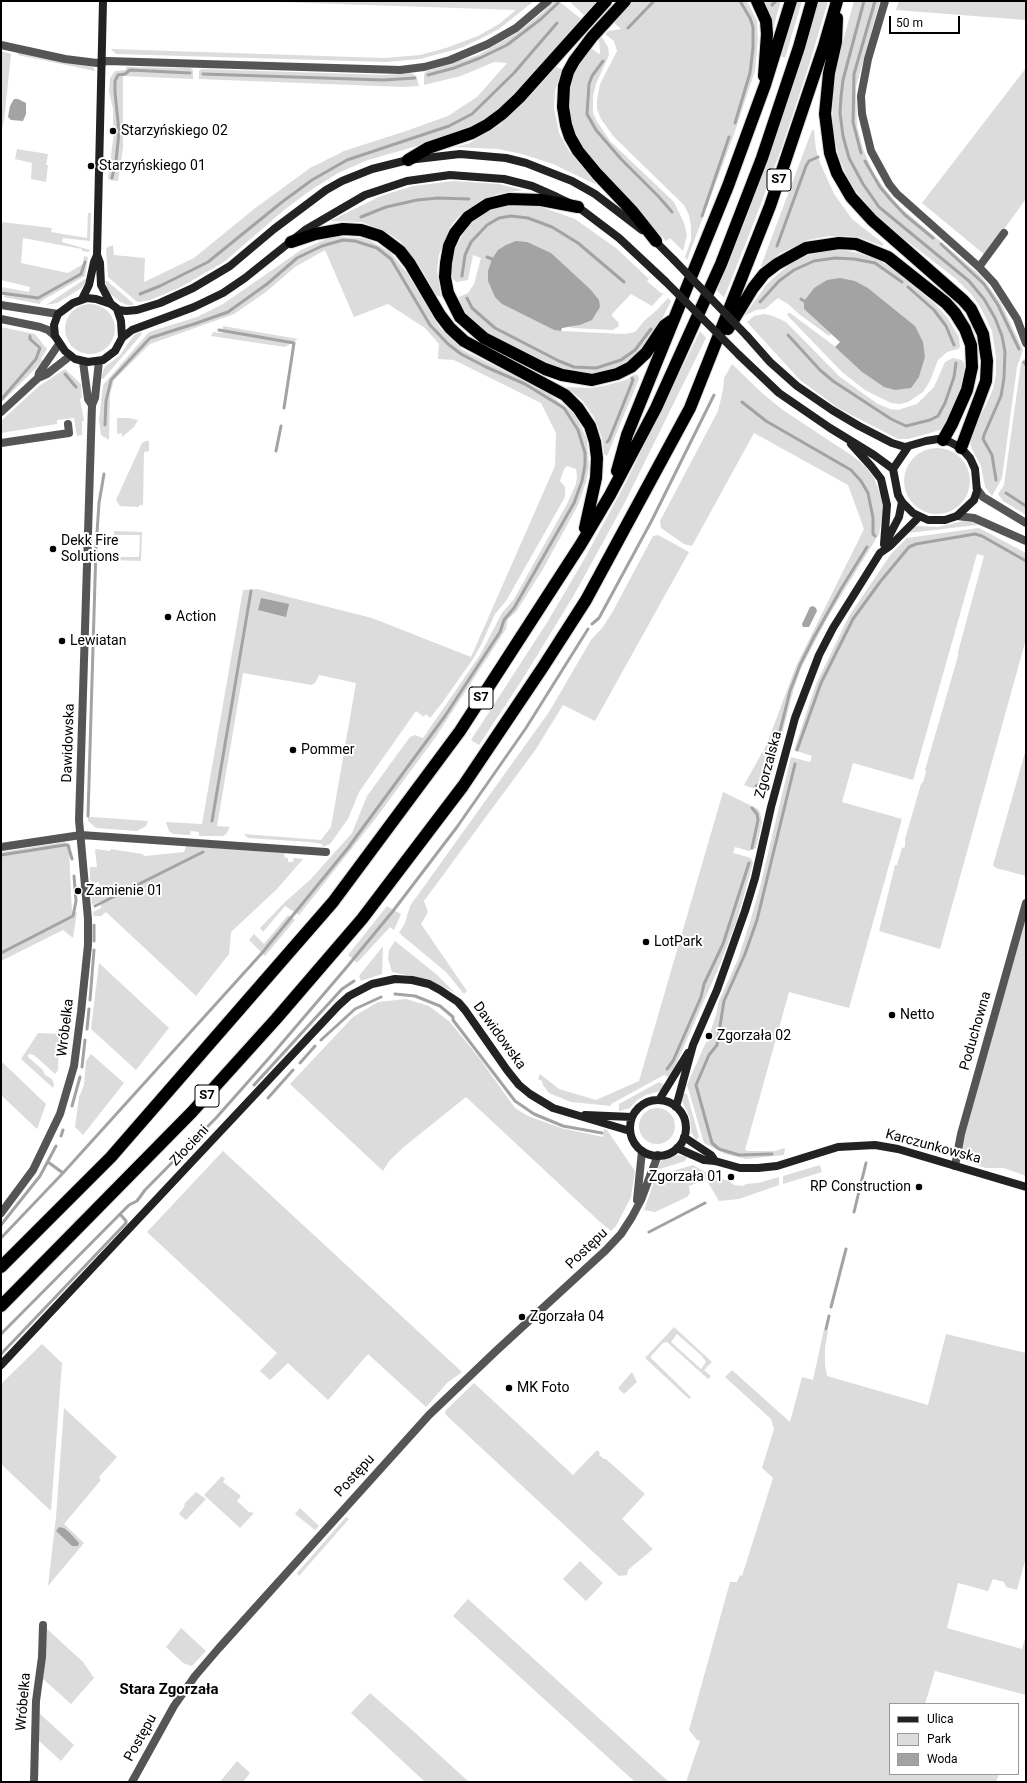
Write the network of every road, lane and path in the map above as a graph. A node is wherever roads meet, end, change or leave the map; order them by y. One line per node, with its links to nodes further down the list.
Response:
1 (103, 1): 11 (street)
2 (548, 1): 11 (street)
3 (606, 1): 13 (highway)
4 (625, 1): 16 (highway)
5 (756, 1): 12 (highway)
6 (791, 1): 12 (highway, S7)
7 (812, 1): 45 (highway)
8 (838, 1): 30 (highway, S7); 42 (highway)
9 (885, 1): 19 (street)
10 (1, 45): 11 (street)
11 (102, 61): 18 (street)
12 (765, 85): 24 (highway, S7)
13 (408, 160): 16 (street); 22 (street)
14 (578, 207): 17 (street); 24 (highway); 38 (street, bridge)
15 (1004, 233): 19 (street)
16 (656, 241): 41 (street, bridge)
17 (291, 242): 27 (street); 51 (highway)
18 (97, 255): 20 (street); 22 (street)
19 (979, 267): 28 (street)
20 (82, 299): 22 (street); 23 (street)
21 (1, 305): 23 (street)
22 (114, 306): 27 (street)
23 (58, 314): 26 (street)
24 (676, 316): 45 (highway, S7)
25 (1, 319): 26 (street)
26 (55, 336): 29 (street)
27 (122, 338): 32 (street)
28 (1026, 342)
29 (59, 344): 31 (street); 34 (street)
30 (711, 355): 39 (highway); 76 (highway, S7)
31 (70, 356): 33 (street); 34 (street)
32 (99, 361): 33 (street); 35 (street, Dawidowska)
33 (84, 362): 35 (street, Dawidowska)
34 (38, 378): 36 (street)
35 (92, 405): 54 (street, Dawidowska)
36 (1, 412)
37 (68, 424): 40 (street)
38 (845, 437): 43 (street); 52 (street)
39 (943, 440): 41 (street); 42 (street)
40 (1, 443)
41 (908, 447): 43 (street)
42 (960, 448): 44 (street)
43 (893, 469): 46 (street)
44 (977, 489): 47 (street); 49 (street)
45 (610, 495): 51 (highway, S7)
46 (902, 502): 48 (street); 52 (street)
47 (957, 516): 48 (street); 50 (street)
48 (919, 517): 53 (street, Zgorzalska)
49 (1026, 523)
50 (1026, 541)
51 (581, 544): 75 (highway, S7)
52 (884, 544): 53 (street)
53 (880, 553): 60 (street, Zgorzalska)
54 (81, 835): 55 (street); 56 (street); 58 (street, Dawidowska)
55 (1, 847)
56 (326, 852)
57 (1026, 904): 71 (street, Poduchowna)
58 (88, 919): 74 (street, Wróbelka)
59 (440, 990): 63 (street, Dawidowska); 77 (street, Złocieni)
60 (693, 1046): 61 (street, Zgorzalska); 62 (street, Zgorzalska)
61 (659, 1100): 62 (street); 64 (street)
62 (676, 1107): 66 (street)
63 (578, 1116): 64 (street); 65 (street, Dawidowska)
64 (632, 1117): 65 (street)
65 (630, 1131): 68 (street)
66 (684, 1137): 67 (street); 70 (street, Karczunkowska)
67 (677, 1148): 69 (street); 70 (street, Karczunkowska)
68 (642, 1151): 69 (street); 73 (street)
69 (658, 1156): 73 (street, Postępu)
70 (715, 1161): 71 (street, Karczunkowska)
71 (955, 1166): 72 (street, Karczunkowska)
72 (1026, 1187)
73 (638, 1205): 80 (street, Postępu)
74 (1, 1213)
75 (1, 1267)
76 (1, 1306)
77 (1, 1366)
78 (43, 1625): 79 (street, Wróbelka)
79 (34, 1782)
80 (132, 1782)

